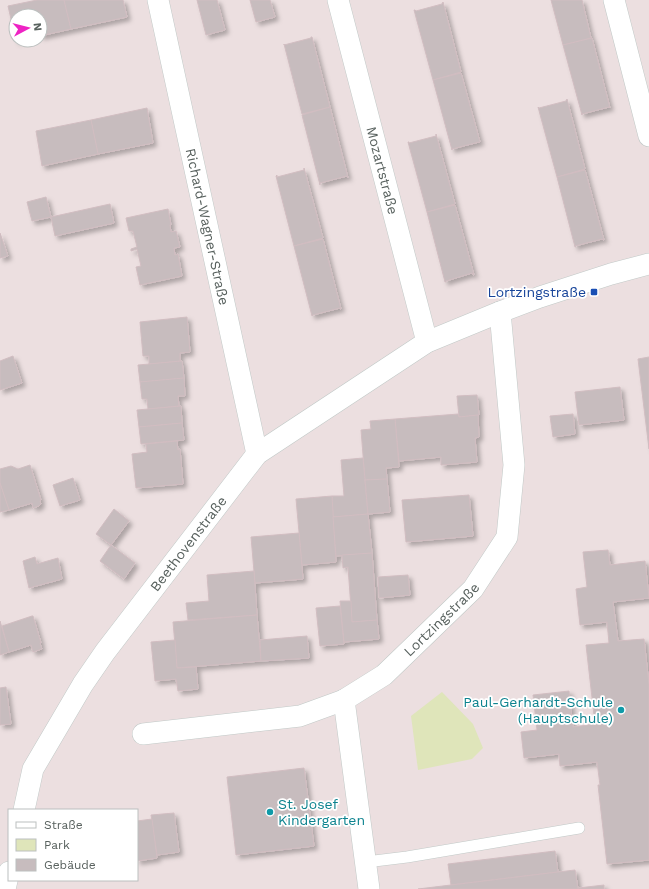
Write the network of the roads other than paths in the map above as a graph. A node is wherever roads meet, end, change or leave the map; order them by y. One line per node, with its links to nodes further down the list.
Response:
1 (158, 0): 8 (street, Richard-Wagner-Straße)
2 (338, 0): 7 (street, Mozartstraße)
3 (614, 0): 4 (street)
4 (649, 136)
5 (649, 264): 6 (street, Beethovenstraße)
6 (500, 312): 7 (street, Beethovenstraße); 9 (street, Lortzingstraße)
7 (427, 342): 8 (street, Beethovenstraße)
8 (257, 454): 11 (street, Beethovenstraße)
9 (344, 700): 10 (street, Lortzingstraße); 13 (street)
10 (143, 734)
11 (24, 809)
12 (579, 828): 13 (lane)
13 (366, 862): 16 (street)
14 (8, 876): 15 (street)
15 (5, 889)
16 (369, 889)

